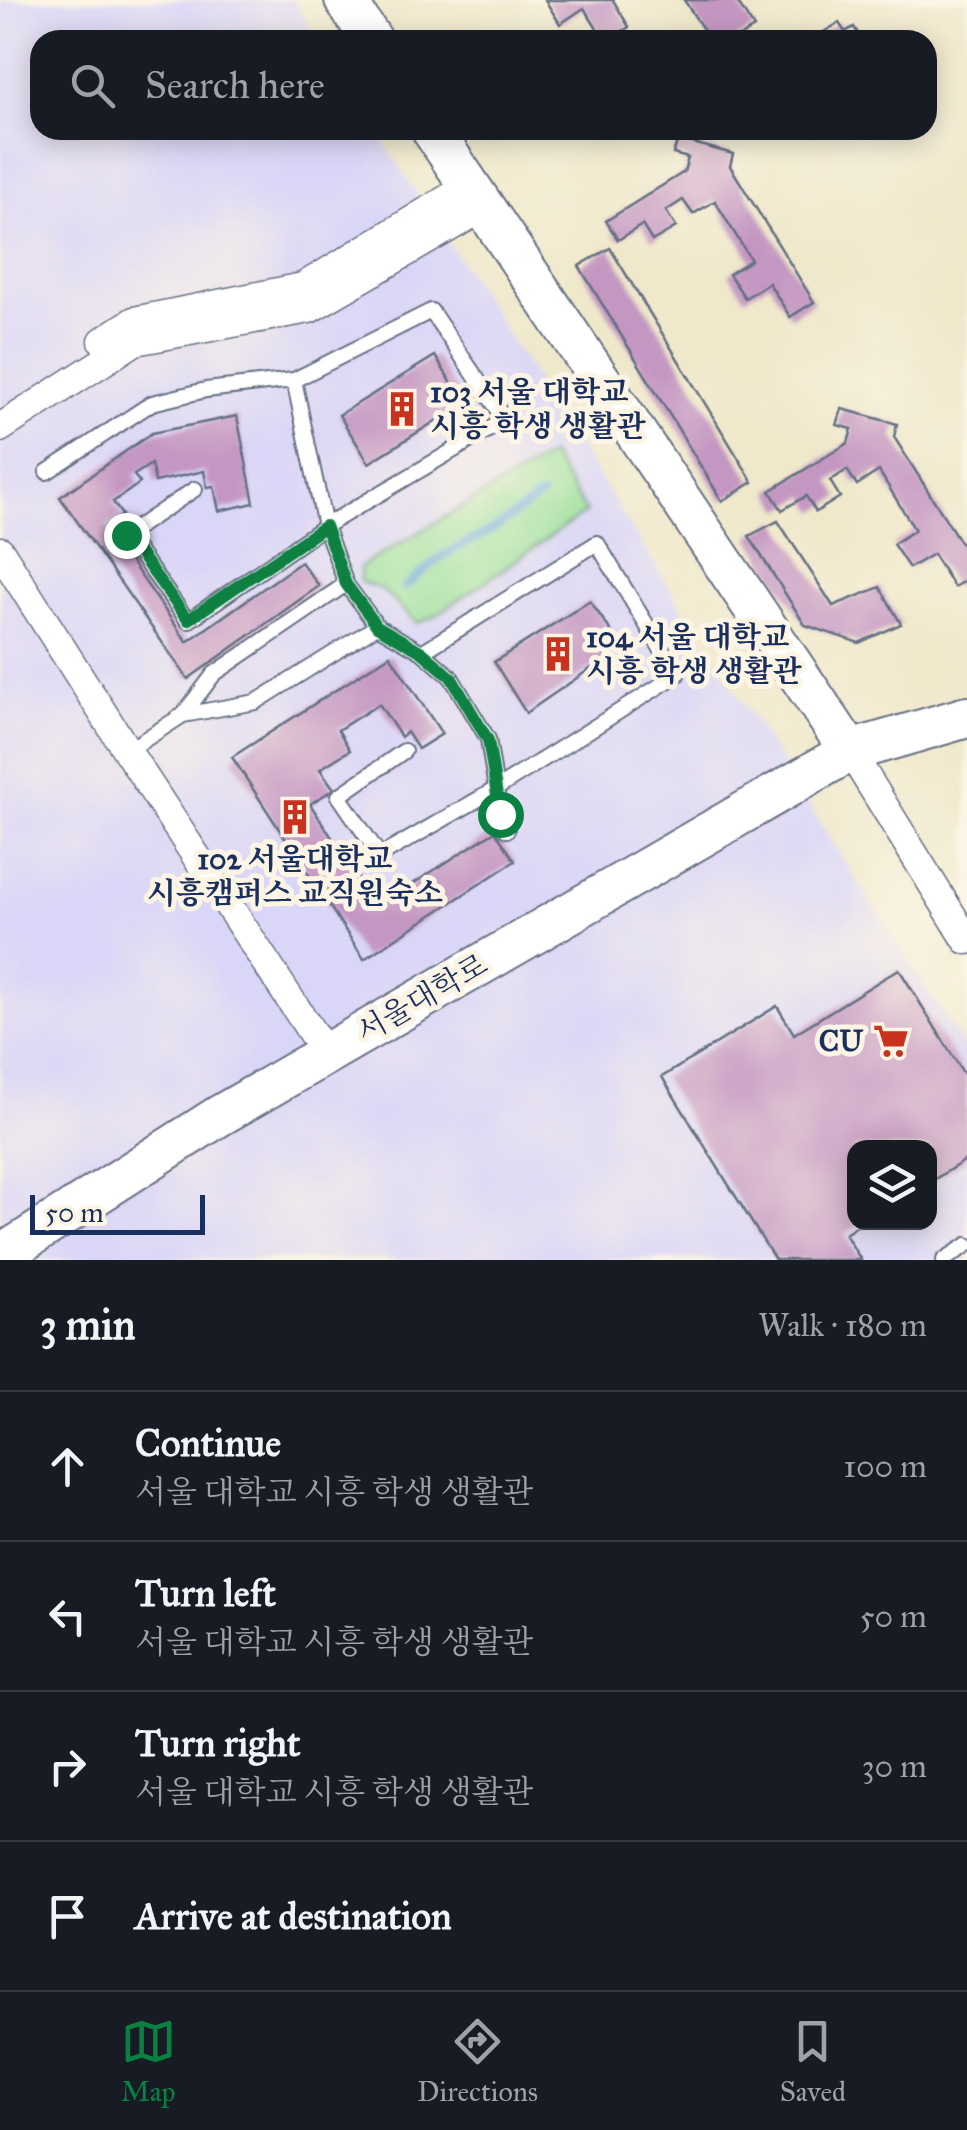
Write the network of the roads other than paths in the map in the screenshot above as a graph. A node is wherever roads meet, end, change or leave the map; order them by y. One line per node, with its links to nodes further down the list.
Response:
1 (345, 0): 2 (street)
2 (365, 30)
3 (439, 140): 4 (street)
4 (477, 197): 6 (street); 7 (street); 18 (street)
5 (294, 380): 8 (lane); 10 (lane); 10 (lane)
6 (0, 406)
7 (0, 428)
8 (46, 472)
9 (195, 489): 10 (lane)
10 (325, 526): 12 (lane)
11 (0, 552): 17 (street)
12 (346, 584): 13 (lane); 15 (lane)
13 (377, 626): 14 (lane); 15 (lane)
14 (422, 652): 20 (lane); 20 (lane)
15 (183, 716): 17 (lane)
16 (967, 716): 18 (street, 서울대학로)
17 (127, 751): 23 (street)
18 (850, 751): 22 (street); 23 (street, 서울대학로)
19 (404, 752): 20 (lane)
20 (496, 789): 21 (lane)
21 (507, 830)
22 (967, 940)
23 (326, 1054): 25 (street, 서울대학로)
24 (967, 1245): 26 (lane)
25 (0, 1256)
26 (944, 1260)

